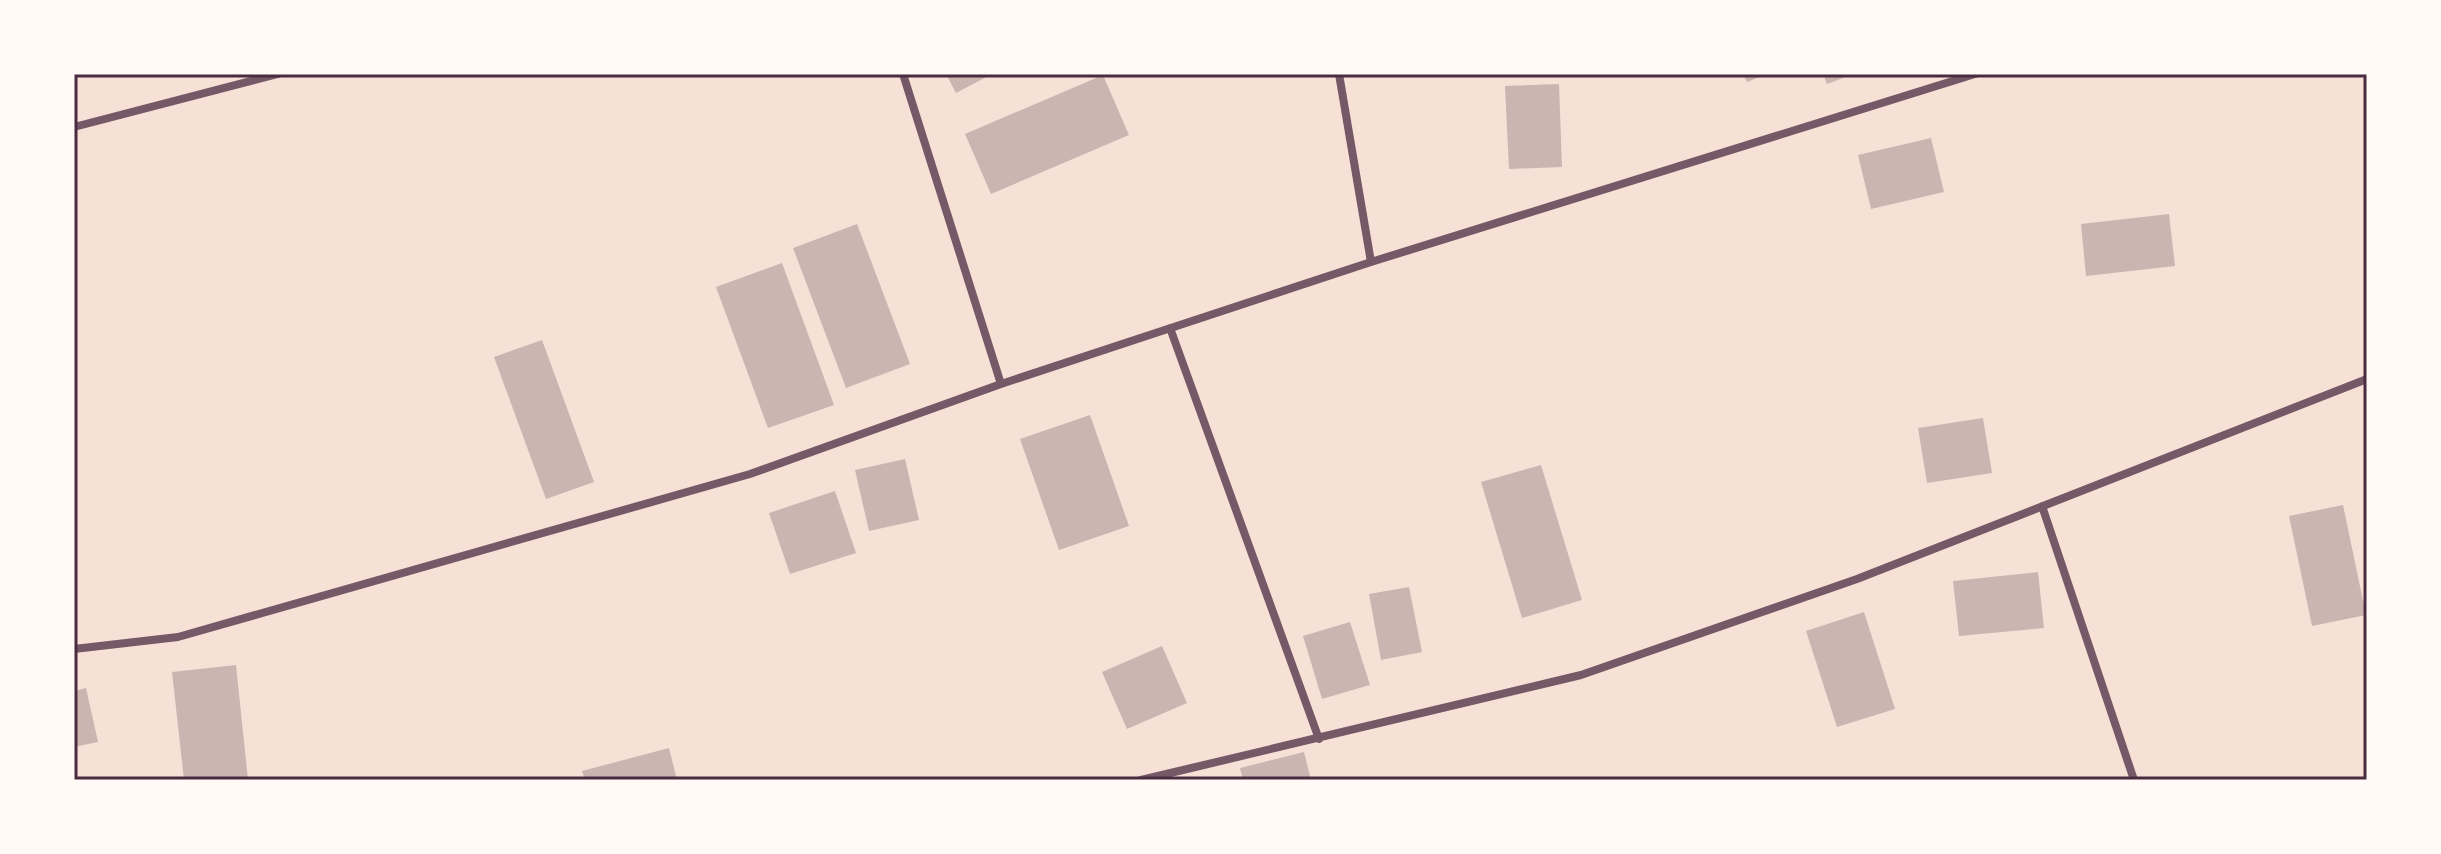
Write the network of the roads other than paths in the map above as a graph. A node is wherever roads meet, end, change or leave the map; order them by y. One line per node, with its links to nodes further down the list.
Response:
1 (278, 74): 5 (street)
2 (903, 74): 9 (street)
3 (1339, 74): 6 (street)
4 (1975, 74): 6 (street)
5 (74, 127)
6 (1371, 262): 7 (street)
7 (1170, 328): 9 (street); 12 (street)
8 (2367, 379): 10 (street)
9 (1001, 384): 11 (street)
10 (2042, 506): 12 (street); 14 (street)
11 (74, 649)
12 (1319, 739): 13 (street)
13 (1141, 780)
14 (2134, 780)

